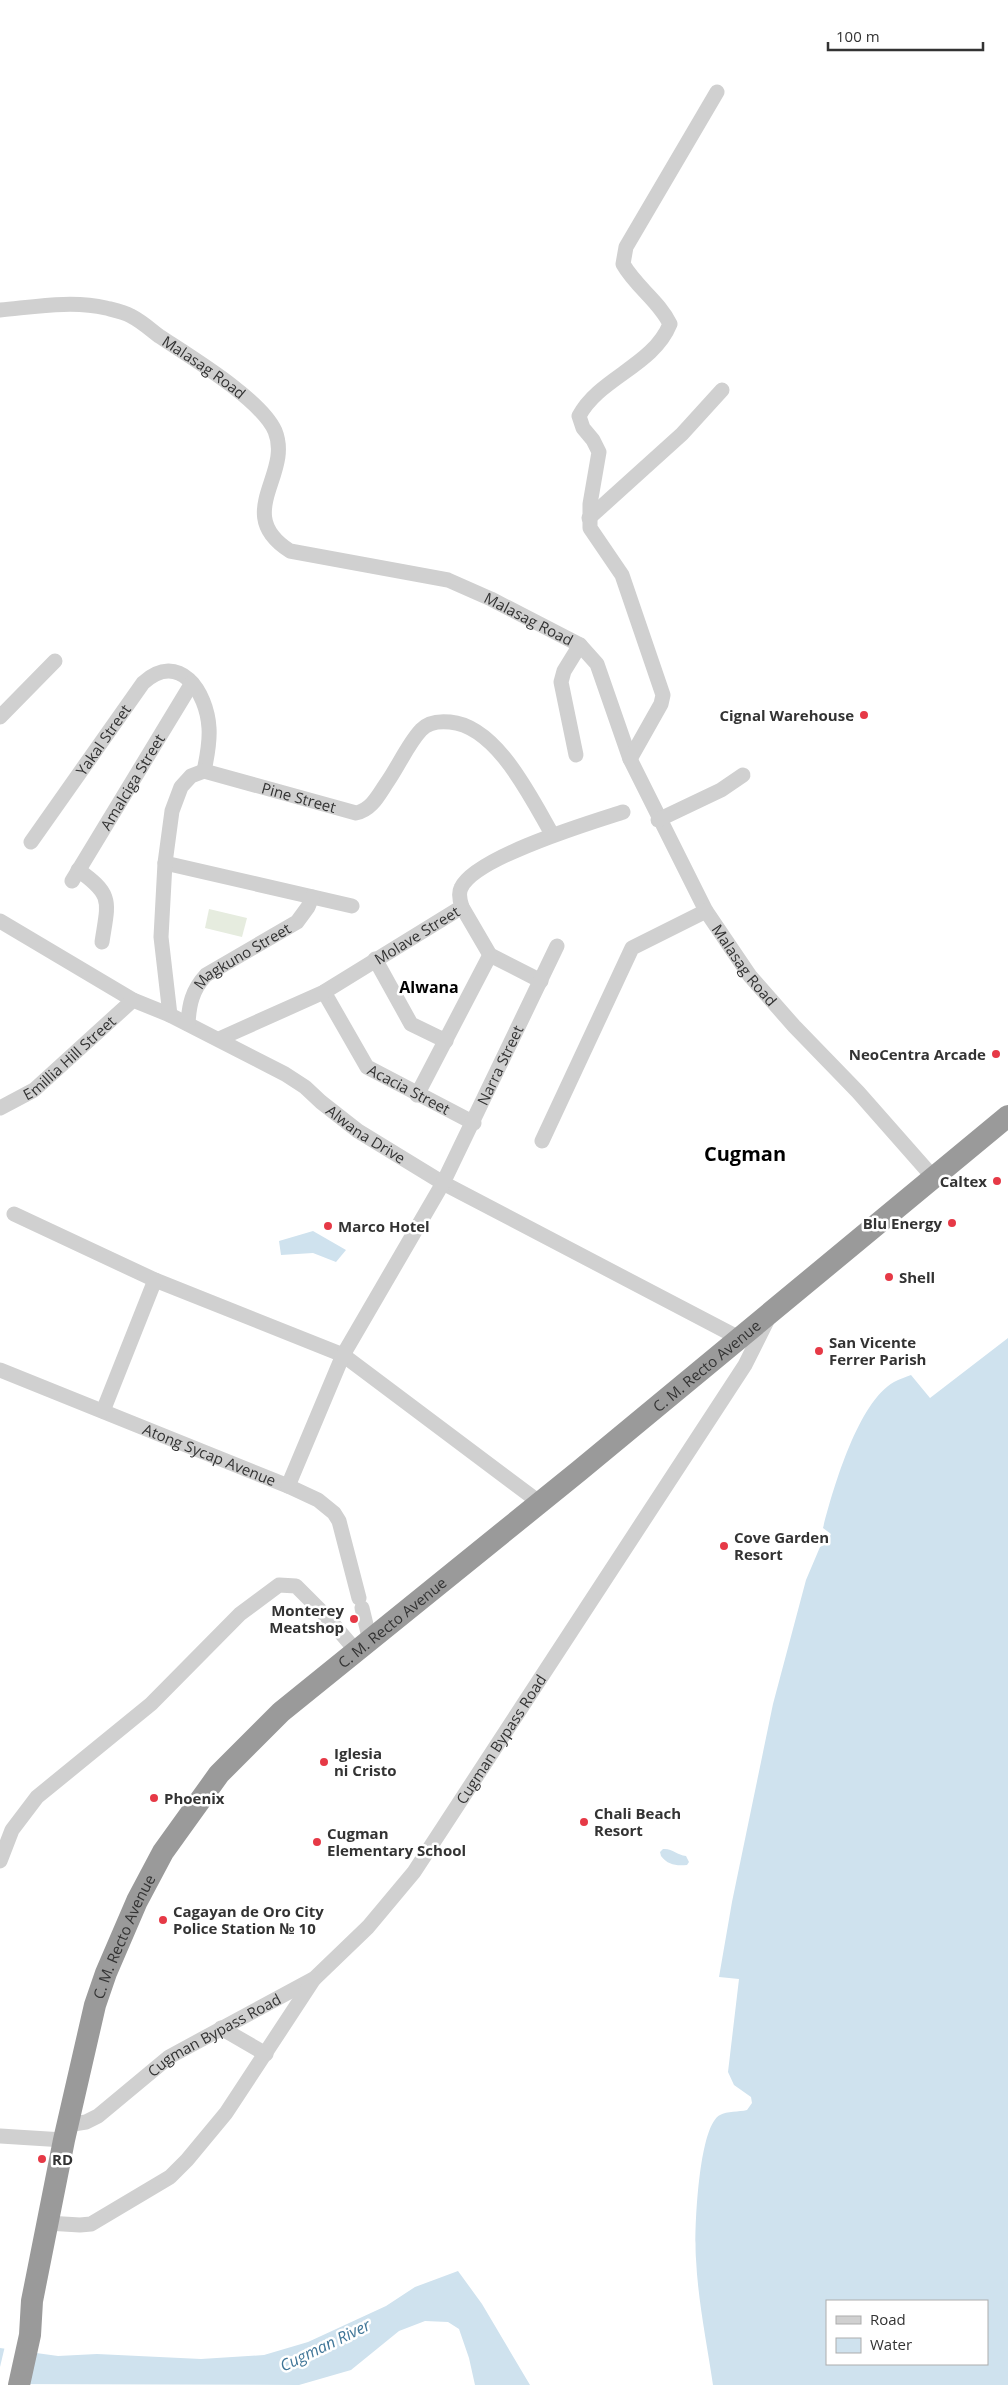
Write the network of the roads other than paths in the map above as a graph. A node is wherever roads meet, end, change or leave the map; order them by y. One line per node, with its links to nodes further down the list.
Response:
1 (717, 92): 4 (street)
2 (0, 310): 5 (street, Malasag Road)
3 (722, 390): 4 (street)
4 (589, 518): 10 (street)
5 (580, 645): 9 (street); 10 (street, Malasag Road)
6 (55, 661): 8 (street)
7 (192, 683): 11 (street); 16 (street, Yakal Street); 23 (street, Amalciga Street)
8 (0, 717)
9 (576, 755)
10 (630, 759): 14 (street, Malasag Road)
11 (204, 771): 15 (street, Pine Street); 17 (street)
12 (743, 775): 14 (street)
13 (623, 812): 15 (street, Molave Street)
14 (658, 820): 21 (street, Malasag Road)
15 (552, 834): 20 (street, Molave Street)
16 (31, 842)
17 (165, 864): 18 (street); 30 (street)
18 (312, 897): 19 (street); 31 (street, Magkuno Street)
19 (352, 906)
20 (462, 907): 25 (street); 26 (street, Molave Street)
21 (706, 911): 38 (street); 39 (street, Malasag Road)
22 (0, 921): 29 (street, Alwana Drive)
23 (102, 942)
24 (557, 946): 27 (street, Narra Street)
25 (490, 954): 27 (street); 33 (street)
26 (375, 959): 28 (street, Molave Street); 33 (street)
27 (542, 981): 37 (street, Narra Street)
28 (324, 992): 32 (street, Molave Street); 34 (street, Acacia Street)
29 (133, 1000): 30 (street, Alwana Drive); 35 (street, Emillia Hill Street)
30 (170, 1014): 31 (street, Alwana Drive)
31 (188, 1024): 32 (street, Alwana Drive)
32 (219, 1039): 40 (street, Alwana Drive)
33 (446, 1041): 34 (street)
34 (418, 1095): 37 (street, Acacia Street)
35 (0, 1108)
36 (1008, 1116): 39 (highway, C. M. Recto Avenue)
37 (474, 1123): 40 (street, Narra Street)
38 (542, 1141)
39 (932, 1176): 43 (highway, C. M. Recto Avenue)
40 (443, 1184): 44 (street, Alwana Drive); 45 (street, Narra Street)
41 (14, 1214): 42 (street)
42 (155, 1280): 45 (street); 47 (street)
43 (771, 1312): 44 (highway, C. M. Recto Avenue); 52 (street, Cugman Bypass Road)
44 (739, 1338): 49 (highway, C. M. Recto Avenue)
45 (342, 1355): 48 (street, Narra Street); 49 (street)
46 (0, 1370): 47 (street, Atong Sycap Avenue)
47 (103, 1411): 48 (street, Atong Sycap Avenue)
48 (288, 1486): 50 (street, Atong Sycap Avenue)
49 (539, 1502): 50 (highway, C. M. Recto Avenue)
50 (364, 1646): 51 (street); 55 (highway, C. M. Recto Avenue)
51 (0, 1861)
52 (315, 1978): 53 (street, Cugman Bypass Road); 54 (street)
53 (221, 2028): 54 (street); 55 (street, Cugman Bypass Road)
54 (266, 2054): 57 (street)
55 (65, 2133): 56 (street, Cugman Bypass Road); 57 (highway, C. M. Recto Avenue)
56 (0, 2136)
57 (48, 2223): 58 (highway, C. M. Recto Avenue)
58 (23, 2334): 59 (highway, C. M. Recto Avenue); 60 (highway, C. M. Recto Avenue)
59 (3, 2385)
60 (19, 2385)

